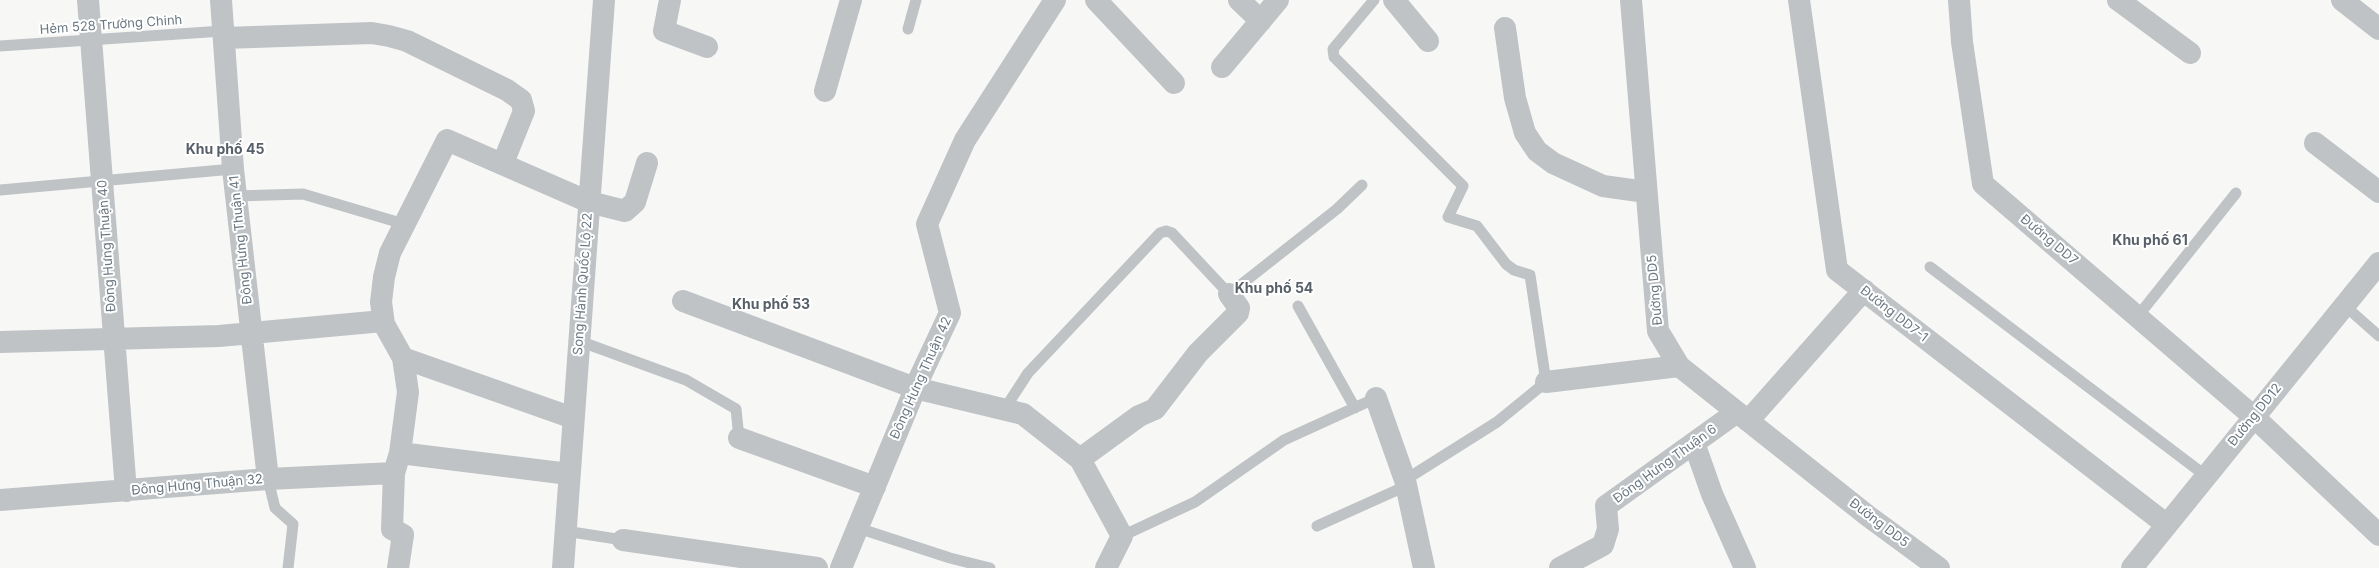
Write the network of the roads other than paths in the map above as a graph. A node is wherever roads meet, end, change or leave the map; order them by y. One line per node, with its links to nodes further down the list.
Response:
1 (88, 0): 24 (street, Đông Hưng Thuận 40)
2 (221, 0): 22 (street, Đông Hưng Thuận 41)
3 (604, 0): 42 (street, Song Hành Quốc Lộ 22)
4 (670, 0): 26 (street)
5 (851, 0): 30 (street)
6 (916, 0): 20 (lane)
7 (1055, 0): 61 (street, Đông Hưng Thuận 42)
8 (1096, 0): 29 (street)
9 (1239, 0): 18 (street)
10 (1278, 0): 18 (street)
11 (1374, 0): 60 (lane)
12 (1394, 0): 23 (street)
13 (1631, 0): 38 (street, Đường DD5)
14 (1799, 0): 46 (street, Đường DD7-1)
15 (1959, 0): 51 (street, Đường DD7)
16 (2118, 0): 27 (street)
17 (2342, 0): 21 (street)
18 (1261, 21): 28 (street)
19 (1505, 28): 38 (street)
20 (908, 29)
21 (2379, 29)
22 (224, 34): 24 (lane, Hẻm 528 Trường Chinh); 32 (street); 34 (street, Đông Hưng Thuận 41)
23 (1428, 41)
24 (91, 42): 25 (lane, Hẻm 528 Trường Chinh); 35 (street, Đông Hưng Thuận 40)
25 (0, 46)
26 (707, 46)
27 (2190, 53)
28 (1222, 67)
29 (1174, 83)
30 (825, 91)
31 (2315, 143): 39 (street)
32 (503, 163): 42 (street); 43 (street)
33 (647, 163): 42 (street)
34 (233, 169): 35 (lane); 41 (street, Đông Hưng Thuận 41)
35 (102, 183): 37 (lane); 55 (street, Đông Hưng Thuận 40)
36 (1362, 185): 47 (lane)
37 (0, 190)
38 (1646, 192): 59 (street, Đường DD5)
39 (2379, 192)
40 (2236, 193): 51 (lane)
41 (236, 196): 43 (lane); 53 (street, Đông Hưng Thuận 41)
42 (589, 202): 56 (street, Song Hành Quốc Lộ 22)
43 (404, 224): 52 (street)
44 (2379, 263): 49 (street, Đường DD12)
45 (1930, 267): 73 (lane)
46 (1864, 290): 65 (street, Đông Hưng Thuận 6); 79 (street, Đường DD7-1)
47 (1229, 294): 64 (lane); 70 (street)
48 (683, 301): 61 (street)
49 (2344, 305): 54 (lane); 66 (street, Đường DD12)
50 (1298, 306): 63 (lane)
51 (2138, 316): 66 (street, Đường DD7)
52 (383, 321): 53 (street); 58 (street)
53 (251, 334): 55 (street); 74 (street, Đông Hưng Thuận 41)
54 (2379, 336)
55 (114, 339): 57 (street); 77 (street, Đông Hưng Thuận 40)
56 (579, 341): 67 (street, Song Hành Quốc Lộ 22); 68 (lane)
57 (0, 342)
58 (403, 358): 67 (street); 71 (street)
59 (1679, 366): 60 (street); 65 (street, Đường DD5)
60 (1546, 382): 75 (lane)
61 (915, 388): 64 (street); 76 (street, Đông Hưng Thuận 42)
62 (1376, 398): 63 (lane); 75 (street)
63 (1355, 408): 84 (lane)
64 (1004, 410): 70 (street)
65 (1742, 416): 69 (street, Đông Hưng Thuận 6); 96 (street, Đường DD5)
66 (2254, 417): 73 (street, Đường DD12); 83 (street, Đường DD7)
67 (573, 418): 72 (street, Song Hành Quốc Lộ 22)
68 (739, 438): 76 (street)
69 (1694, 443): 86 (street, Đông Hưng Thuận 6); 95 (street)
70 (1080, 459): 84 (street)
71 (397, 463): 72 (street, Đông Hưng Thuận 32); 74 (street, Đông Hưng Thuận 32); 88 (street)
72 (569, 474): 82 (street, Song Hành Quốc Lộ 22)
73 (2206, 476): 79 (street, Đường DD12)
74 (268, 479): 77 (street, Đông Hưng Thuận 32); 87 (lane)
75 (1405, 483): 80 (lane); 94 (street)
76 (875, 487): 81 (street, Đông Hưng Thuận 42)
77 (126, 491): 78 (street, Đông Hưng Thuận 32)
78 (0, 500)
79 (2167, 524): 97 (street, Đường DD12)
80 (1316, 526)
81 (858, 528): 91 (street, Đông Hưng Thuận 42); 92 (lane)
82 (565, 531): 85 (lane); 89 (street, Song Hành Quốc Lộ 22)
83 (2379, 535)
84 (1122, 536): 93 (street)
85 (623, 540): 90 (street)
86 (1567, 566)
87 (288, 568)
88 (398, 568)
89 (563, 568)
90 (817, 568)
91 (841, 568)
92 (990, 568)
93 (1106, 568)
94 (1424, 568)
95 (1745, 568)
96 (1939, 568)
97 (2132, 568)

